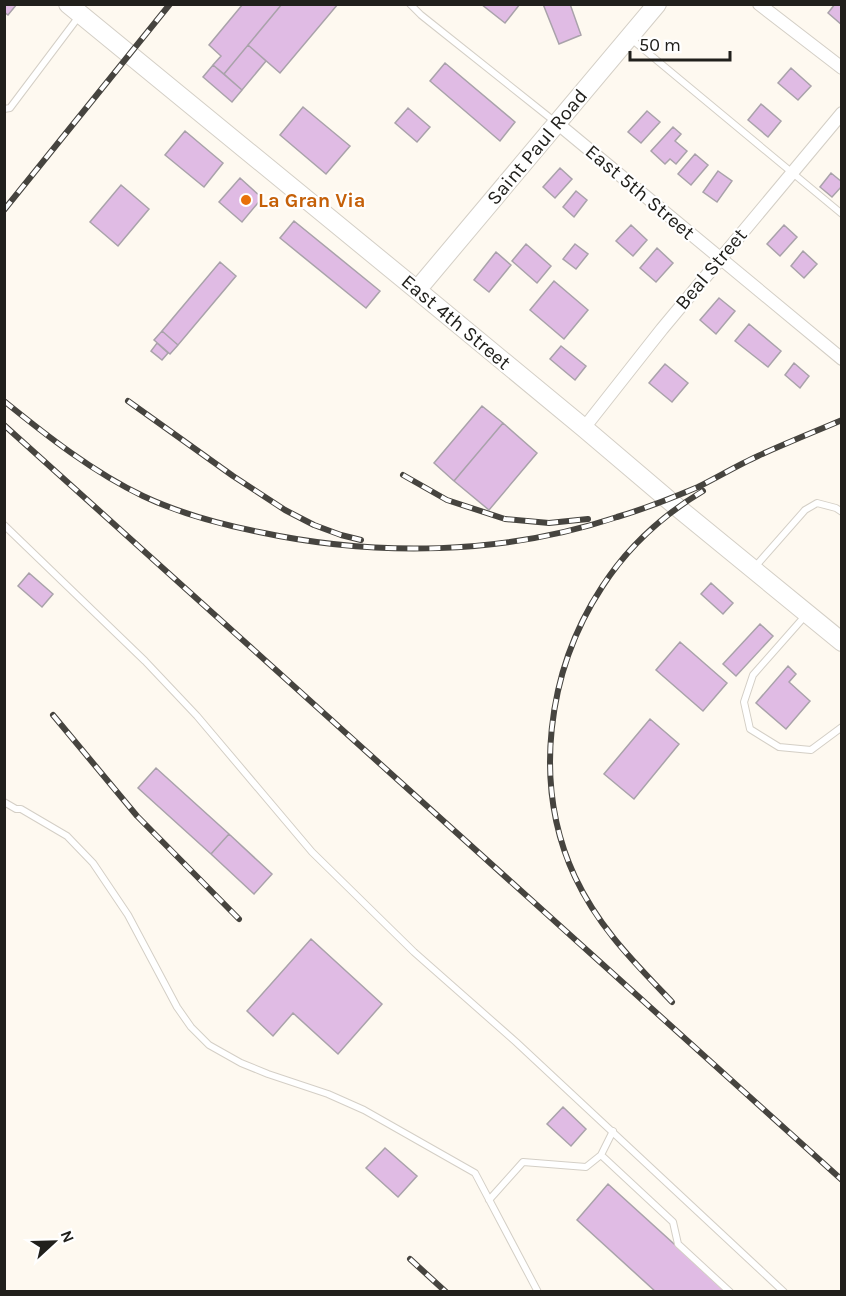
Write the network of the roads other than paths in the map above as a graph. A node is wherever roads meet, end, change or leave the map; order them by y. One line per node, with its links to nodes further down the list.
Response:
1 (410, 4): 9 (lane, East 5th Street)
2 (657, 4): 5 (main road, Saint Paul Road)
3 (759, 4): 6 (street)
4 (72, 7): 7 (lane); 13 (main road, East 4th Street)
5 (629, 38): 9 (main road, Saint Paul Road); 10 (lane)
6 (842, 68)
7 (4, 109)
8 (842, 113): 10 (street, Beal Street)
9 (557, 123): 12 (street, East 5th Street); 13 (main road, Saint Paul Road)
10 (792, 172): 11 (lane); 12 (street, Beal Street)
11 (842, 214)
12 (720, 259): 14 (street, East 5th Street); 15 (street, Beal Street)
13 (417, 290): 15 (main road, East 4th Street)
14 (842, 359)
15 (584, 428): 18 (main road, East 4th Street)
16 (842, 512): 18 (lane)
17 (4, 525): 23 (lane)
18 (753, 568): 19 (main road, East 4th Street)
19 (807, 613): 20 (main road, East 4th Street); 21 (lane)
20 (842, 642)
21 (842, 727)
22 (4, 802): 25 (lane)
23 (613, 1131): 24 (lane); 28 (lane)
24 (601, 1155): 25 (lane); 27 (lane)
25 (489, 1200): 26 (lane)
26 (538, 1292)
27 (730, 1292)
28 (784, 1292)

